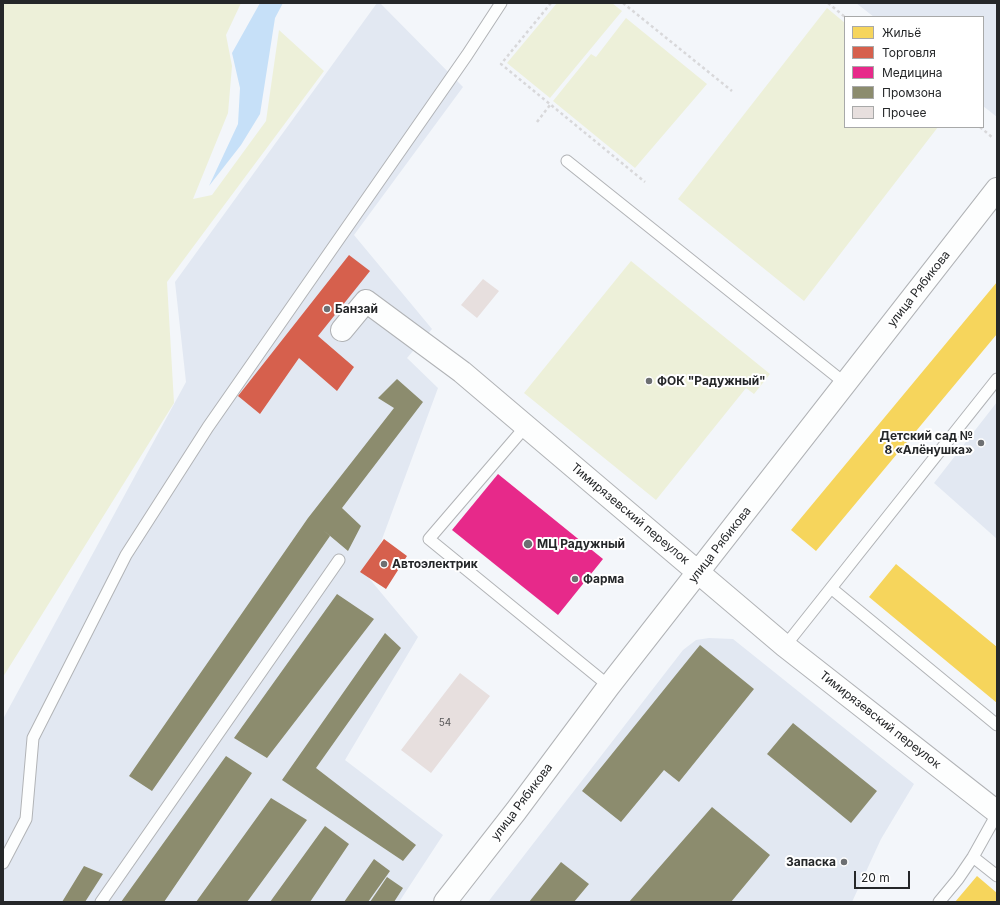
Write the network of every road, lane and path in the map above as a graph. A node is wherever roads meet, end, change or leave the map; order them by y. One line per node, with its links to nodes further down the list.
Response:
1 (501, 3): 26 (lane)
2 (551, 3): 7 (path)
3 (623, 3): 6 (path)
4 (828, 3): 5 (path)
5 (844, 16)
6 (732, 92)
7 (550, 105): 8 (path); 12 (path)
8 (537, 122)
9 (981, 128): 10 (path)
10 (993, 138)
11 (567, 161): 16 (lane)
12 (645, 182)
13 (997, 189): 16 (street, улица Рябикова)
14 (342, 330): 17 (street, Тимирязевский переулок)
15 (997, 379): 20 (lane)
16 (846, 384): 19 (street, улица Рябикова)
17 (526, 426): 19 (street, Тимирязевский переулок); 22 (lane)
18 (339, 560): 28 (lane)
19 (699, 572): 21 (street, Тимирязевский переулок); 22 (street, улица Рябикова)
20 (831, 588): 21 (lane); 23 (lane)
21 (785, 646): 24 (street, Тимирязевский переулок)
22 (609, 686): 29 (street, улица Рябикова)
23 (997, 725)
24 (997, 813): 25 (lane)
25 (973, 857): 27 (lane); 30 (lane)
26 (3, 863)
27 (997, 876)
28 (101, 902)
29 (444, 902)
30 (939, 902)

